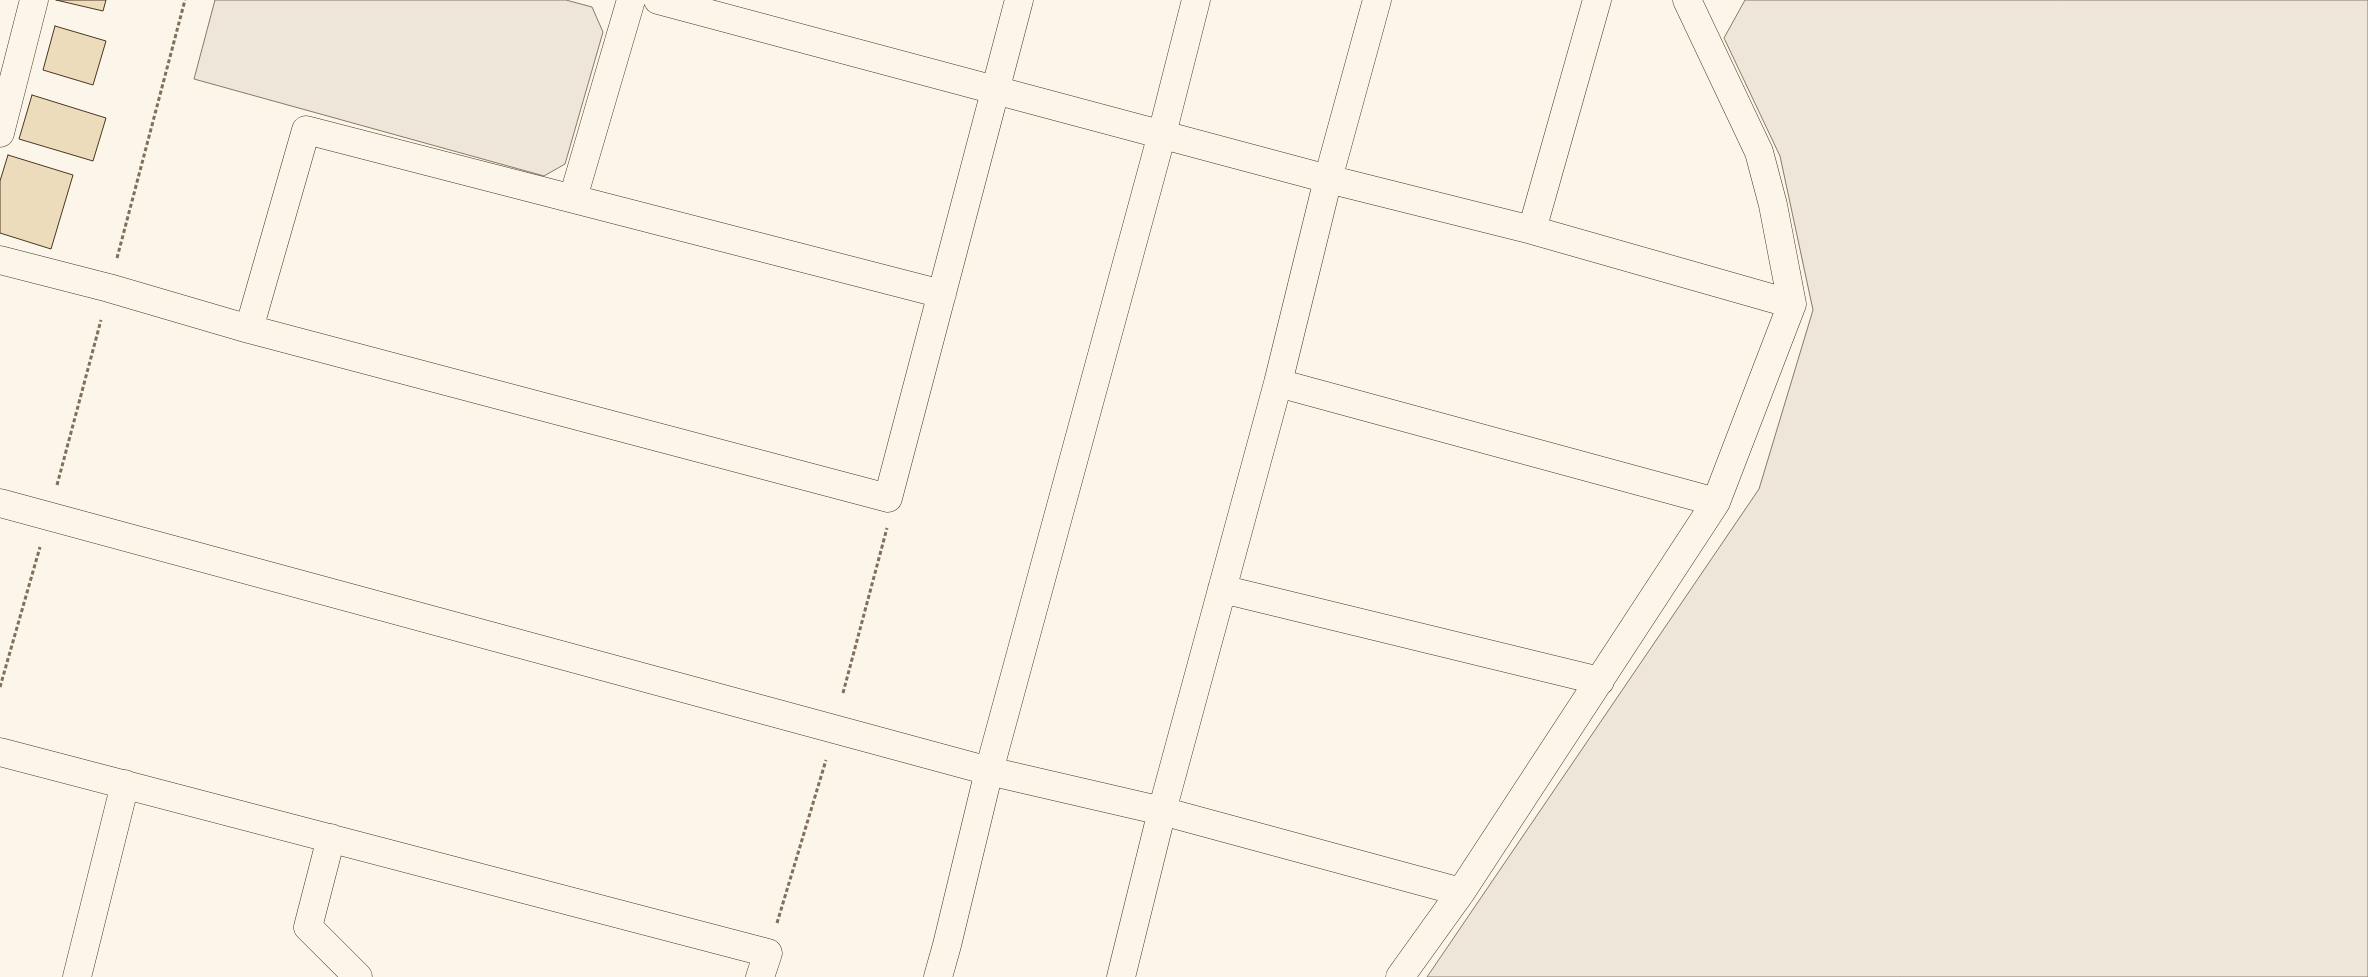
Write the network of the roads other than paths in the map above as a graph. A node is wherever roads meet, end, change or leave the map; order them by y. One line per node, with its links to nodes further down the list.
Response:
1 (34, 0): 10 (street)
2 (631, 0): 13 (street)
3 (658, 0): 9 (street)
4 (1018, 0): 9 (street)
5 (1196, 0): 11 (street)
6 (1377, 0): 12 (street)
7 (1597, 0): 14 (street)
8 (1687, 0): 17 (street)
9 (996, 90): 11 (street); 16 (street)
10 (0, 133)
11 (1162, 134): 12 (street); 25 (street)
12 (1328, 179): 14 (street); 19 (street)
13 (573, 198): 16 (street); 18 (street)
14 (1532, 230): 17 (street)
15 (0, 260): 18 (street)
16 (942, 294): 18 (street)
17 (1792, 304): 20 (street)
18 (249, 329)
19 (1278, 383): 20 (street); 22 (street)
20 (1716, 502): 23 (street)
21 (0, 503): 25 (street)
22 (1222, 589): 23 (street); 27 (street)
23 (1600, 681): 29 (street)
24 (0, 752): 26 (street)
25 (989, 771): 27 (street); 33 (street)
26 (125, 784): 28 (street); 31 (street)
27 (1162, 811): 29 (street); 34 (street)
28 (332, 838): 30 (street); 32 (street)
29 (1461, 892): 35 (street)
30 (764, 965)
31 (77, 977)
32 (358, 977)
33 (938, 977)
34 (1121, 977)
35 (1400, 977)

